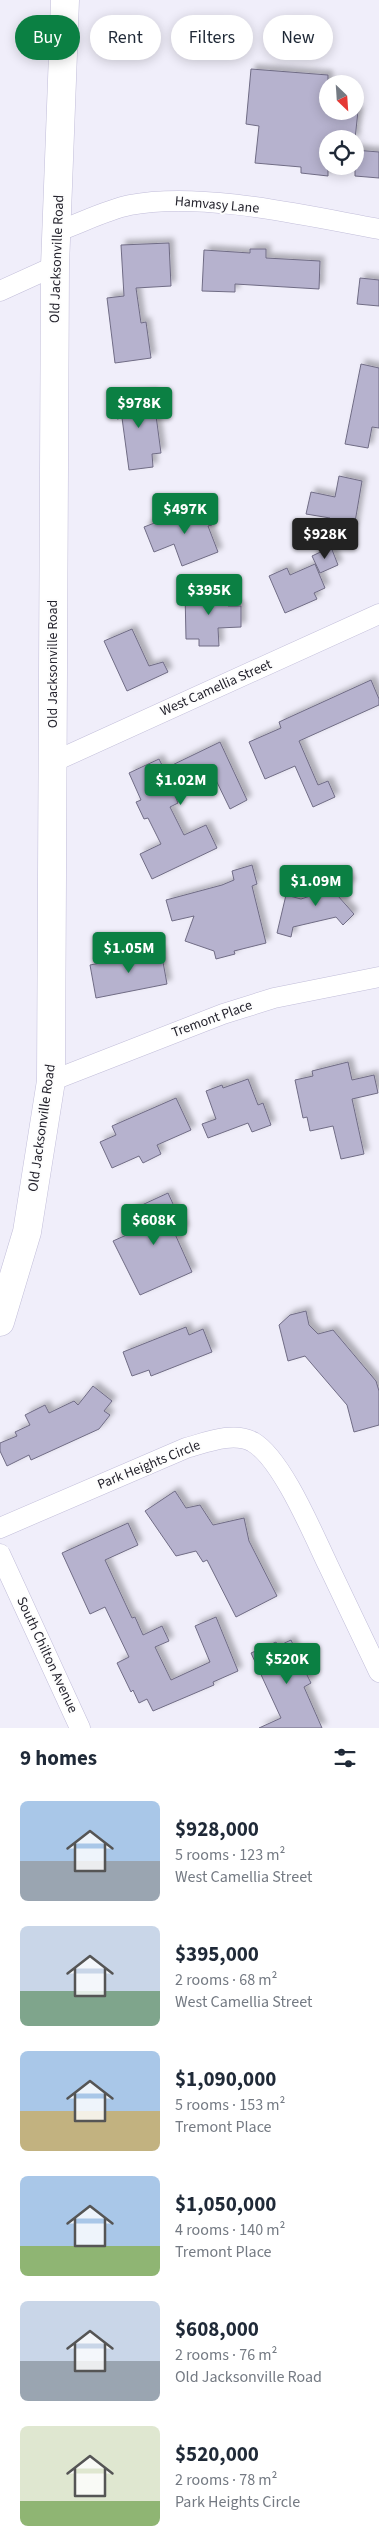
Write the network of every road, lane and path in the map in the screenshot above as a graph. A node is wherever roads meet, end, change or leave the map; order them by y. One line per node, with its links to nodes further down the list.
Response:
1 (65, 0): 3 (main road, Old Jacksonville Road)
2 (379, 229): 3 (street, Hamvasy Lane)
3 (58, 231): 4 (main road, Old Jacksonville Road)
4 (55, 266): 5 (street); 7 (main road, Old Jacksonville Road)
5 (0, 292)
6 (379, 614): 7 (street, West Camellia Street)
7 (53, 762): 9 (main road, Old Jacksonville Road)
8 (379, 977): 9 (street, Tremont Place)
9 (52, 1081): 10 (main road, Old Jacksonville Road)
10 (0, 1322)
11 (0, 1528): 13 (street, Park Heights Circle)
12 (0, 1554): 14 (street, South Chilton Avenue)
13 (379, 1672)
14 (80, 1728)

